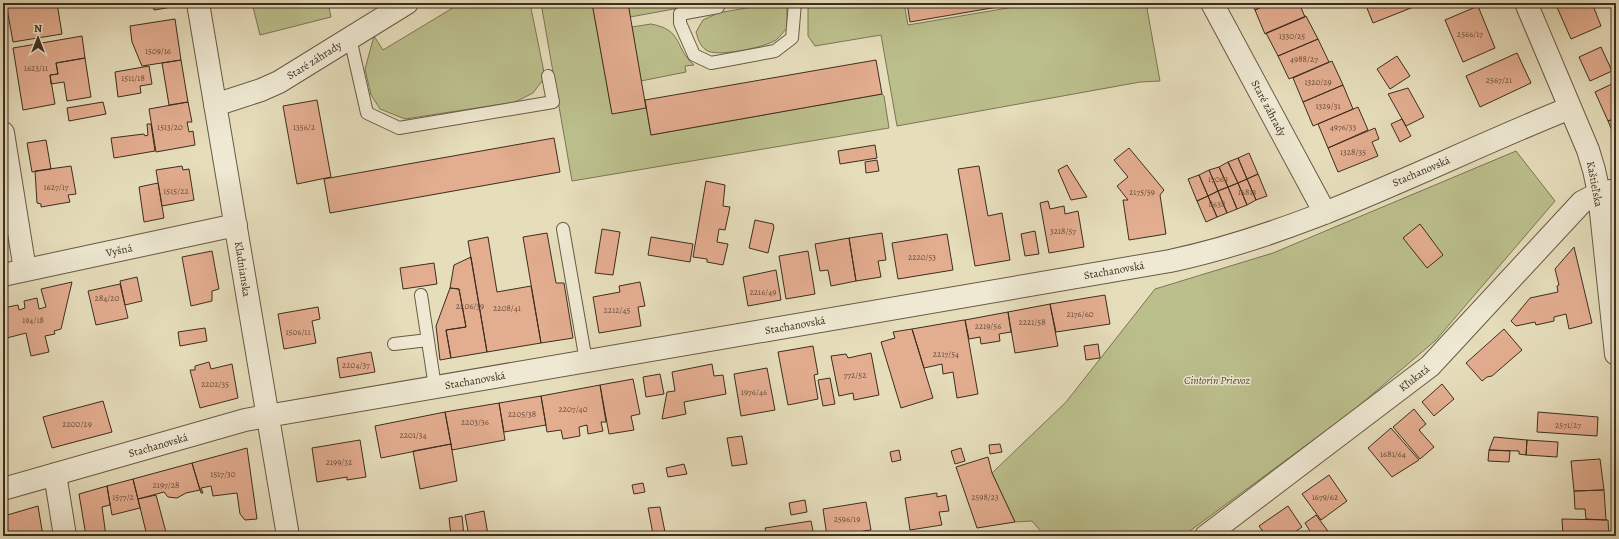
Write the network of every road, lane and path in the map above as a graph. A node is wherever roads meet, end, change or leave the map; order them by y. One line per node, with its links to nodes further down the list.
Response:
1 (198, 3): 9 (street, Kladnianska)
2 (407, 3): 7 (street, Staré záhrady)
3 (795, 3): 6 (lane)
4 (1212, 3): 13 (street, Staré záhrady)
5 (1526, 3): 10 (street, Kaštieľska)
6 (718, 6)
7 (350, 38): 8 (lane); 9 (street, Staré záhrady)
8 (548, 76)
9 (215, 105): 14 (street, Kladnianska)
10 (1570, 108): 12 (street, Kaštieľska); 13 (street, Stachanovská)
11 (3, 133): 16 (street)
12 (1607, 192): 21 (street, Kaštieľska); 29 (street, Kľukatá)
13 (1325, 213): 22 (street, Stachanovská)
14 (236, 225): 16 (street, Vyšná); 24 (street, Kladnianska)
15 (562, 229): 22 (lane)
16 (25, 270): 17 (street, Vyšná)
17 (3, 275)
18 (421, 294): 19 (lane)
19 (428, 340): 20 (lane); 23 (lane)
20 (394, 344)
21 (1616, 354)
22 (586, 361): 23 (street, Stachanovská)
23 (435, 387): 24 (street, Stachanovská)
24 (267, 416): 25 (street, Stachanovská); 28 (street, Kladnianska)
25 (55, 474): 26 (street, Stachanovská); 27 (street)
26 (3, 489)
27 (65, 536)
28 (288, 536)
29 (1206, 536)

